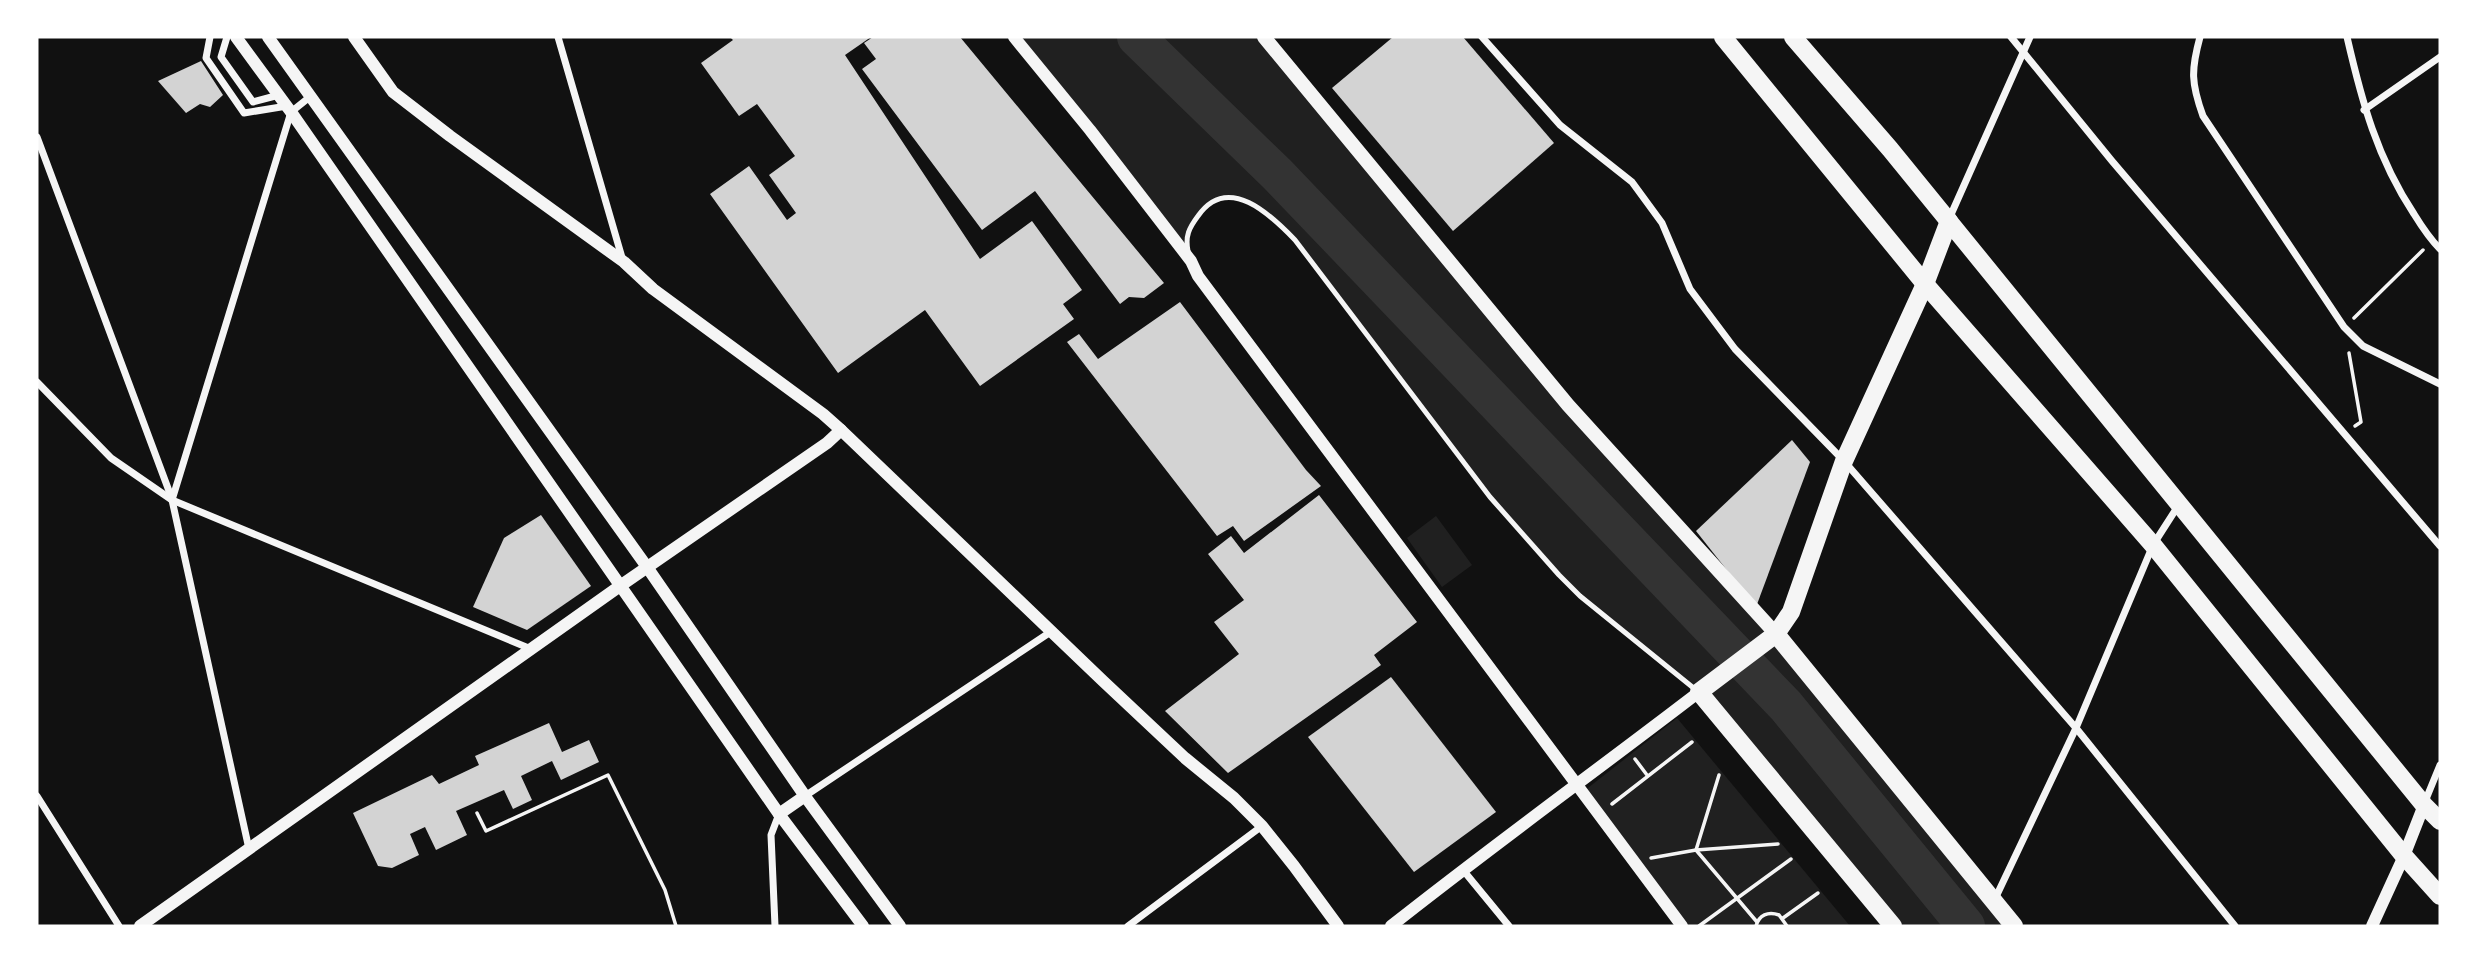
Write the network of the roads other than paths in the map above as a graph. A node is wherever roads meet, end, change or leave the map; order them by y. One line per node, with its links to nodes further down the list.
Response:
1 (210, 37): 19 (street)
2 (227, 37): 19 (street)
3 (236, 37): 19 (street)
4 (268, 37): 18 (street)
5 (354, 37): 25 (street)
6 (558, 37): 25 (street)
7 (1014, 37): 24 (street)
8 (1264, 37): 38 (main road)
9 (1482, 37): 30 (street)
10 (1723, 37): 26 (main road)
11 (1793, 37): 22 (main road)
12 (2011, 37): 16 (street)
13 (2029, 37): 16 (street)
14 (2200, 37): 28 (street)
15 (2347, 37): 20 (street)
16 (2023, 52): 22 (street); 34 (street)
17 (2440, 57): 20 (street)
18 (311, 96): 19 (street); 35 (street)
19 (286, 104): 31 (street); 36 (street)
20 (2364, 110): 23 (street)
21 (37, 137): 31 (street)
22 (1949, 220): 26 (main road); 32 (main road)
23 (2440, 249)
24 (1191, 261): 40 (lane); 43 (street)
25 (624, 262): 29 (street)
26 (1925, 284): 30 (main road); 33 (main road)
27 (37, 382): 31 (street)
28 (2440, 384)
29 (841, 430): 35 (street); 37 (street)
30 (1844, 461): 38 (main road); 41 (street)
31 (172, 500): 39 (street); 50 (street)
32 (2179, 505): 33 (street); 46 (main road)
33 (2153, 545): 41 (street); 51 (main road)
34 (2440, 546)
35 (647, 567): 36 (street); 45 (street)
36 (620, 586): 39 (street); 47 (street)
37 (1052, 631): 45 (street); 49 (street)
38 (1770, 638): 40 (main road); 54 (main road)
39 (531, 649): 50 (street)
40 (1703, 689): 43 (street); 65 (main road)
41 (2076, 728): 54 (street); 67 (street)
42 (2440, 765): 46 (street)
43 (1579, 785): 52 (street); 64 (street)
44 (37, 796): 55 (street)
45 (805, 796): 47 (street); 59 (street)
46 (2424, 805): 48 (main road); 51 (street)
47 (779, 814): 57 (street); 58 (street)
48 (2440, 821)
49 (1262, 827): 60 (street); 61 (street)
50 (249, 850): 56 (street)
51 (2404, 856): 53 (main road); 68 (street)
52 (1463, 869): 62 (street); 63 (street)
53 (2440, 896)
54 (1994, 901): 66 (main road)
55 (119, 926)
56 (140, 926)
57 (775, 926)
58 (863, 926)
59 (900, 926)
60 (1128, 926)
61 (1338, 926)
62 (1391, 926)
63 (1509, 926)
64 (1682, 926)
65 (1893, 926)
66 (2014, 926)
67 (2235, 926)
68 (2372, 926)

